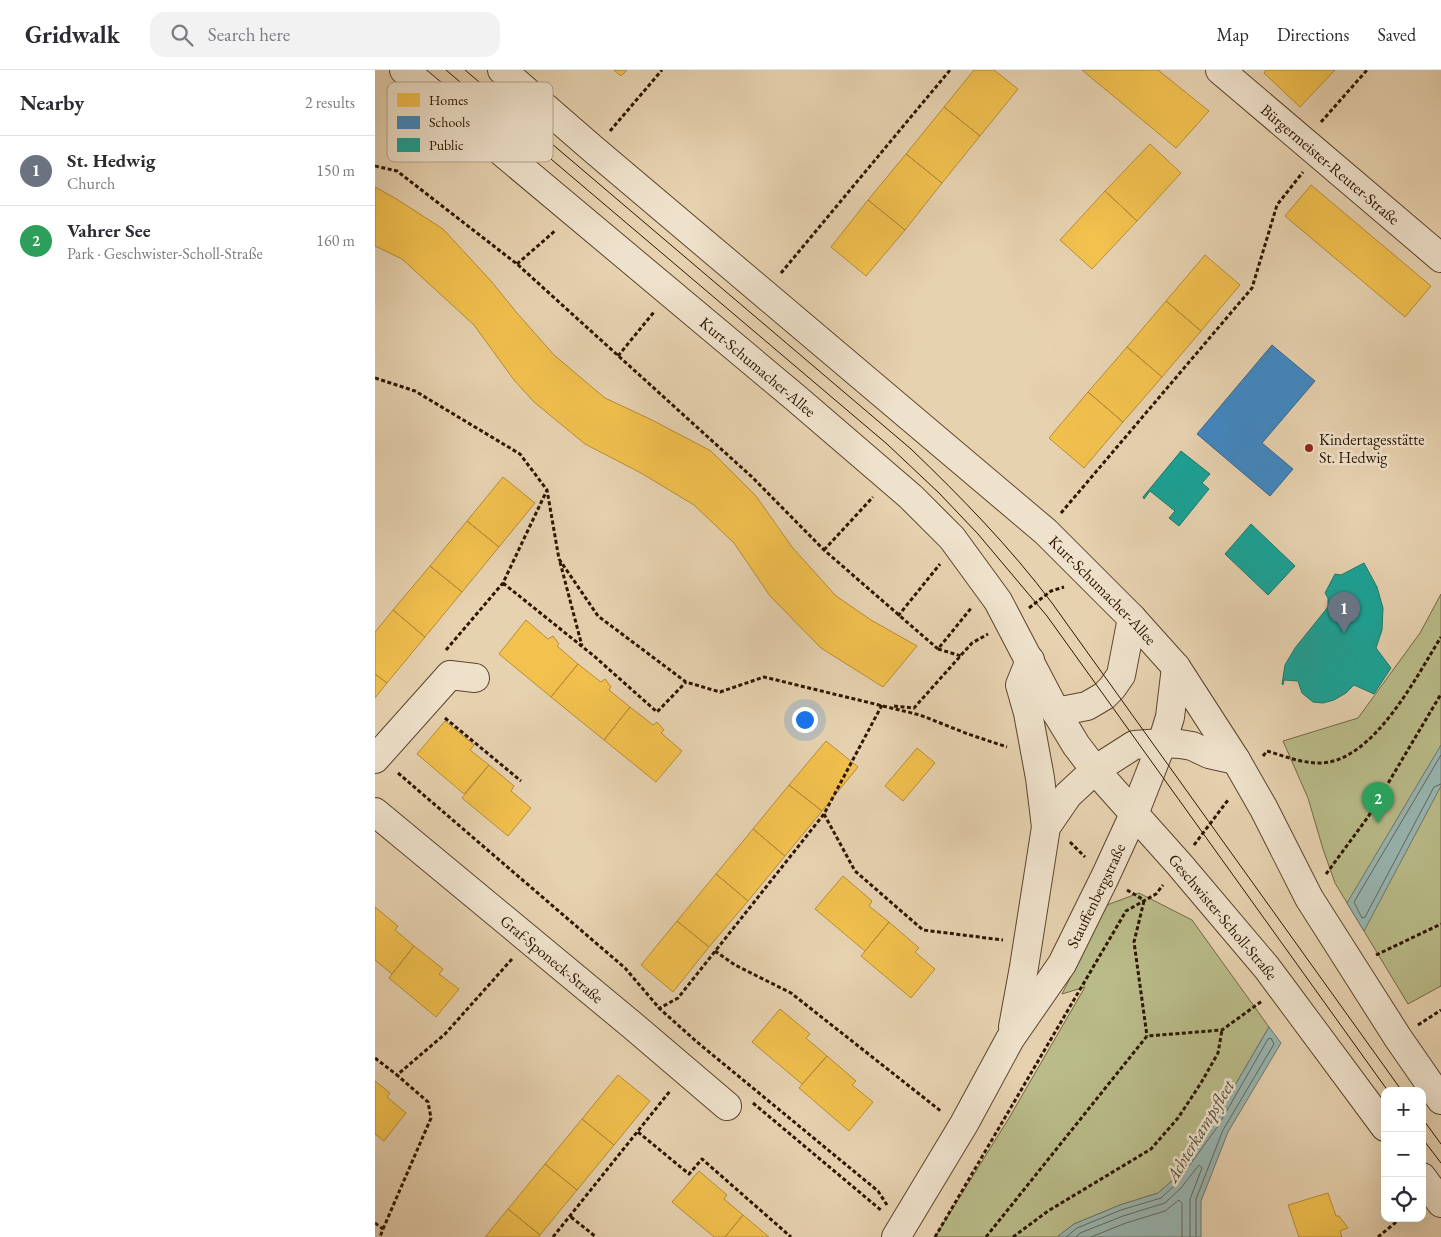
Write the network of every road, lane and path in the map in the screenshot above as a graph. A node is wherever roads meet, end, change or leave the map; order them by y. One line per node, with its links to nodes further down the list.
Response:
1 (404, 70): 7 (street, Kurt-Schumacher-Allee)
2 (501, 70): 8 (street, Kurt-Schumacher-Allee)
3 (663, 70): 10 (path)
4 (950, 70): 17 (path)
5 (1220, 70): 11 (street, Bürgermeister-Reuter-Straße)
6 (1367, 70): 11 (path)
7 (418, 82)
8 (515, 82)
9 (553, 115): 10 (street, Kurt-Schumacher-Allee)
10 (593, 149): 17 (street, Kurt-Schumacher-Allee)
11 (1319, 152): 15 (street, Bürgermeister-Reuter-Straße); 23 (path)
12 (513, 162): 14 (street, Kurt-Schumacher-Allee)
13 (375, 166): 16 (path)
14 (574, 213): 16 (path); 18 (street, Kurt-Schumacher-Allee)
15 (1441, 258)
16 (517, 264): 19 (path)
17 (764, 293): 23 (street, Kurt-Schumacher-Allee)
18 (670, 294): 19 (path); 21 (street, Kurt-Schumacher-Allee)
19 (618, 356): 25 (path)
20 (375, 378): 22 (path)
21 (890, 479): 24 (street, Kurt-Schumacher-Allee); 25 (path)
22 (547, 490): 26 (path); 28 (path)
23 (1046, 532): 27 (street, Kurt-Schumacher-Allee)
24 (957, 544): 29 (street, Kurt-Schumacher-Allee); 30 (path)
25 (824, 550): 30 (path)
26 (559, 559): 34 (path); 41 (path)
27 (1093, 577): 31 (street, Kurt-Schumacher-Allee); 32 (path)
28 (503, 583): 34 (path); 36 (path)
29 (988, 587): 32 (street, Kurt-Schumacher-Allee); 35 (path)
30 (898, 616): 35 (path)
31 (1132, 618): 39 (street, Kurt-Schumacher-Allee); 45 (street)
32 (1009, 621): 37 (path); 38 (street, Kurt-Schumacher-Allee)
33 (1441, 638): 49 (path)
34 (582, 647): 41 (path)
35 (937, 649): 37 (path)
36 (441, 656)
37 (961, 656): 44 (path)
38 (1029, 660): 45 (street, Kurt-Schumacher-Allee); 47 (street, Stauffenbergstraße)
39 (1176, 667): 46 (street, Stauffenbergstraße); 49 (street)
40 (475, 678): 43 (street)
41 (686, 682): 44 (path)
42 (1441, 694): 58 (path)
43 (425, 701): 48 (street); 51 (path)
44 (882, 705): 47 (path); 53 (path)
45 (1056, 712): 50 (street, Geschwister-Scholl-Straße)
46 (1162, 743): 49 (street, Stauffenbergstraße); 50 (street, Stauffenbergstraße); 54 (street, Stauffenbergstraße)
47 (1036, 756): 55 (street, Stauffenbergstraße)
48 (377, 757): 66 (path)
49 (1241, 768): 56 (path); 58 (street)
50 (1095, 770): 54 (street, Geschwister-Scholl-Straße); 55 (street, Stauffenbergstraße)
51 (521, 781)
52 (375, 812): 61 (street, Graf-Sponeck-Straße)
53 (824, 814): 62 (path); 63 (path)
54 (1134, 814): 56 (street, Geschwister-Scholl-Straße); 57 (street, Stauffenbergstraße)
55 (1048, 825): 57 (path); 62 (street, Stauffenbergstraße)
56 (1179, 864): 59 (path); 65 (street, Geschwister-Scholl-Straße)
57 (1105, 877): 70 (street, Stauffenbergstraße)
58 (1309, 898): 64 (street)
59 (1144, 900): 69 (path); 90 (path)
60 (1441, 924): 64 (path)
61 (529, 940): 72 (street, Graf-Sponeck-Straße); 73 (path)
62 (1028, 944): 70 (street, Stauffenbergstraße)
63 (715, 951): 66 (path); 77 (path)
64 (1352, 967): 74 (street)
65 (1281, 987): 68 (path); 76 (street, Geschwister-Scholl-Straße)
66 (660, 1009): 67 (path); 85 (path)
67 (670, 1023)
68 (1222, 1030): 69 (path); 92 (path)
69 (1147, 1036): 91 (path)
70 (1010, 1039): 77 (street, Stauffenbergstraße)
71 (375, 1058): 73 (path)
72 (685, 1071): 75 (street, Graf-Sponeck-Straße); 78 (path)
73 (397, 1075): 84 (path)
74 (1441, 1100)
75 (740, 1104): 85 (path)
76 (1381, 1121)
77 (964, 1124): 85 (street, Stauffenbergstraße)
78 (638, 1132): 81 (path); 89 (path)
79 (1426, 1182): 80 (street)
80 (1441, 1203)
81 (571, 1217): 87 (path); 88 (path)
82 (1396, 1222): 93 (path)
83 (375, 1223): 84 (path)
84 (383, 1229): 86 (path)
85 (899, 1232)
86 (380, 1237)
87 (553, 1237)
88 (595, 1237)
89 (791, 1237)
90 (935, 1237)
91 (986, 1237)
92 (1013, 1237)
93 (1378, 1237)

